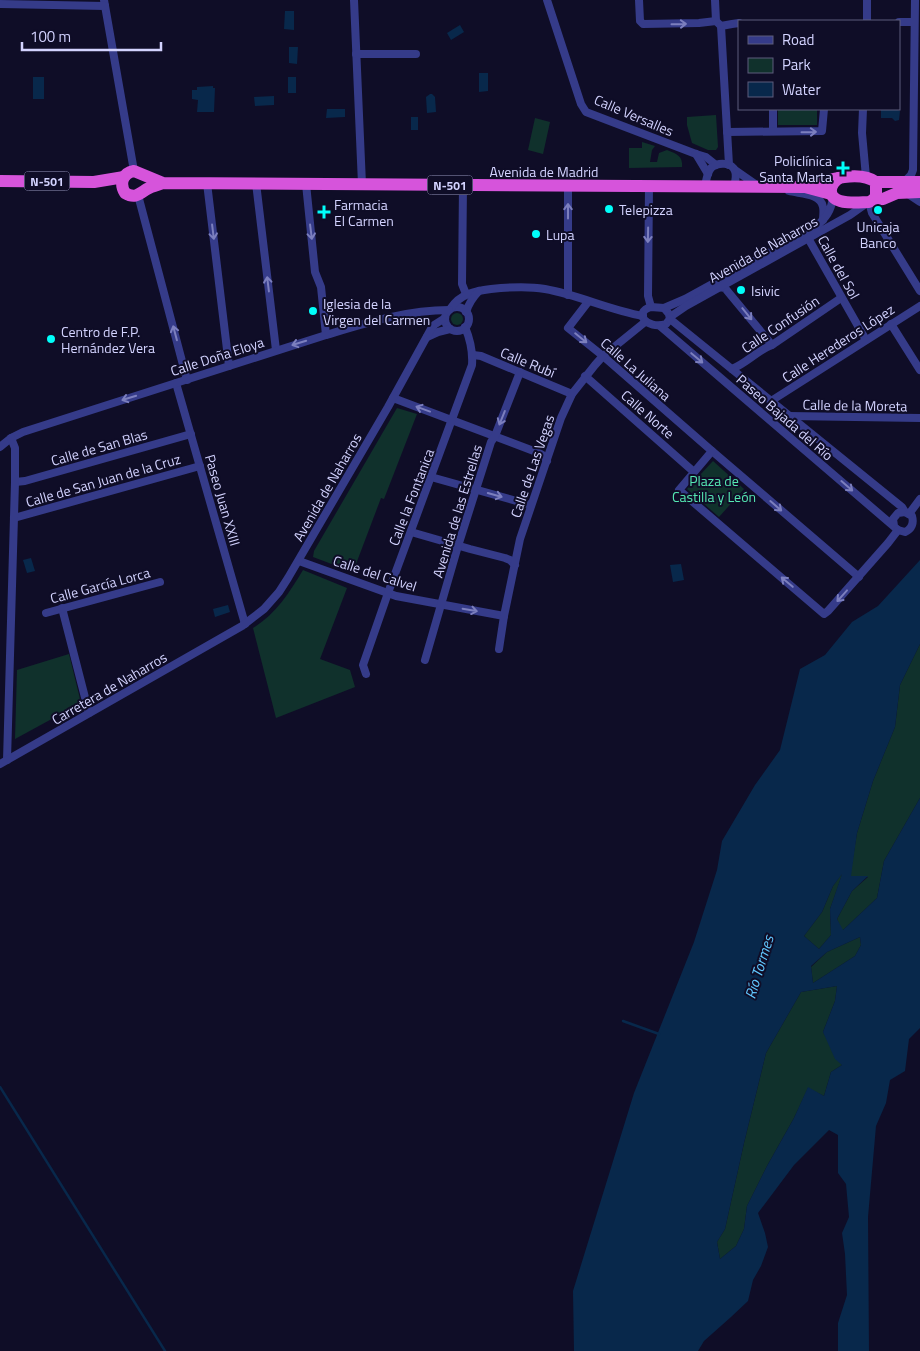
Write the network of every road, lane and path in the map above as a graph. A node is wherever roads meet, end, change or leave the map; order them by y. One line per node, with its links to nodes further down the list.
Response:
1 (354, 0): 15 (street)
2 (547, 0): 23 (street, Calle Versalles)
3 (639, 0): 12 (street, one-way to 12)
4 (715, 0): 12 (street)
5 (867, 0): 9 (street)
6 (915, 0): 11 (street)
7 (105, 3): 8 (street); 26 (street)
8 (0, 4)
9 (867, 20)
10 (900, 22): 11 (street)
11 (914, 22): 14 (street)
12 (718, 23): 13 (street); 21 (street)
13 (738, 23)
14 (917, 45): 22 (street)
15 (356, 54): 16 (street); 36 (street)
16 (416, 54)
17 (773, 110): 20 (street)
18 (824, 110): 20 (street, one-way to 18)
19 (863, 110): 28 (street)
20 (773, 131): 21 (street)
21 (727, 132): 25 (street)
22 (917, 134): 44 (street)
23 (696, 154): 24 (street, Calle Versalles); 29 (street)
24 (716, 165): 25 (street); 29 (street)
25 (732, 167): 40 (street); 41 (street)
26 (131, 178): 30 (highway, N-501); 32 (highway, Avenida de Madrid / N-501); 46 (highway); 46 (highway, N-501)
27 (839, 178): 28 (highway, N-501); 43 (highway, Avenida de Madrid / N-501); 47 (highway)
28 (871, 179): 44 (highway, N-501); 48 (highway)
29 (706, 180): 39 (highway, Avenida de Madrid / N-501); 40 (highway, Avenida de Madrid / N-501)
30 (0, 181)
31 (920, 182): 44 (highway, N-501)
32 (163, 183): 33 (highway, Avenida de Madrid / N-501); 46 (highway, Avenida de Madrid / N-501)
33 (207, 183): 34 (highway, Avenida de Madrid / N-501); 78 (street, one-way to 78)
34 (256, 183): 35 (highway, Avenida de Madrid / N-501); 75 (street, one-way to 34)
35 (306, 184): 36 (highway, Avenida de Madrid / N-501); 71 (street, one-way to 71)
36 (362, 184): 37 (highway, Avenida de Madrid / N-501)
37 (463, 185): 38 (highway, Avenida de Madrid / N-501); 55 (street)
38 (568, 186): 39 (highway, Avenida de Madrid / N-501); 56 (street, one-way to 38)
39 (649, 186): 60 (street, one-way to 60)
40 (734, 187): 41 (highway, Avenida de Madrid / N-501)
41 (760, 187): 42 (highway, Avenida de Madrid / N-501)
42 (775, 187): 43 (highway, Avenida de Madrid / N-501); 50 (street, Avenida de Naharros)
43 (805, 187): 47 (highway, Avenida de Madrid / N-501)
44 (905, 188): 45 (highway, N-501); 48 (highway, N-501); 49 (street)
45 (920, 192)
46 (142, 193): 83 (street, one-way to 46)
47 (832, 195): 48 (highway, N-501); 50 (street, Avenida de Naharros)
48 (870, 201): 51 (street, Avenida de Naharros); 54 (street)
49 (920, 202)
50 (823, 220): 51 (street, Avenida de Naharros)
51 (808, 236): 52 (street, Avenida de Naharros); 57 (street, Calle del Sol); 61 (street, Avenida de Naharros)
52 (720, 287): 65 (street, Avenida de Naharros); 74 (street, one-way to 74)
53 (481, 290): 55 (street); 56 (street); 63 (street)
54 (920, 291)
55 (466, 294): 62 (street)
56 (568, 295): 58 (street)
57 (841, 298): 73 (street, Calle del Sol); 74 (street, Calle Confusión)
58 (588, 302): 66 (street); 77 (street, Calle La Juliana, one-way to 77)
59 (920, 306): 67 (street, Calle Herederos López)
60 (651, 307): 61 (street); 66 (street)
61 (664, 308): 65 (street)
62 (450, 309): 63 (street); 64 (street); 71 (street, Calle Doña Eloya)
63 (466, 312): 69 (street)
64 (445, 318): 70 (street); 72 (street, Avenida de Naharros)
65 (670, 318): 68 (street); 79 (street, Paseo Bajada del Río)
66 (644, 319): 68 (street); 77 (street, Calle de Las Vegas)
67 (891, 324): 73 (street, Calle Herederos López); 80 (street)
68 (660, 326): 106 (street, Paseo Bajada del Río, one-way to 106)
69 (465, 327): 70 (street); 76 (street, Calle la Fontanica)
70 (450, 328): 72 (street)
71 (326, 335): 75 (street, Calle Doña Eloya, one-way to 75)
72 (427, 337): 86 (street, Avenida de Naharros)
73 (866, 340): 87 (street, Calle Herederos López)
74 (772, 345): 79 (street, Calle Confusión)
75 (276, 350): 78 (street, Calle Doña Eloya)
76 (473, 355): 81 (street, Calle Rubí); 90 (street, Calle la Fontanica)
77 (603, 356): 82 (street, Calle de Las Vegas); 95 (street, Calle La Juliana)
78 (230, 366): 83 (street, Calle Doña Eloya)
79 (732, 369): 87 (street, Paseo Bajada del Río)
80 (920, 370)
81 (520, 372): 85 (street, Calle Rubí); 92 (street, Avenida de las Estrellas, one-way to 92)
82 (585, 376): 85 (street, Calle de Las Vegas); 98 (street, Calle Norte)
83 (187, 380): 84 (street, Calle Doña Eloya)
84 (176, 383): 91 (street, Paseo Juan XXIII); 93 (street, Calle Doña Eloya, one-way to 93)
85 (572, 394): 96 (street, Calle de Las Vegas)
86 (393, 398): 90 (street, one-way to 86); 109 (street, Avenida de Naharros)
87 (770, 401): 88 (street, Paseo Bajada del Río)
88 (789, 416): 89 (street, Calle de la Moreta); 104 (street, Paseo Bajada del Río)
89 (920, 418)
90 (453, 420): 92 (street); 99 (street, Calle la Fontanica)
91 (191, 434): 97 (street, Paseo Juan XXIII); 100 (street, Calle de San Blas)
92 (495, 436): 96 (street); 101 (street, Avenida de las Estrellas)
93 (11, 438): 94 (street, Calle Doña Eloya); 100 (street)
94 (0, 447)
95 (712, 452): 98 (street); 111 (street, Calle La Juliana, one-way to 111)
96 (547, 461): 103 (street, Calle de Las Vegas)
97 (200, 466): 105 (street, Calle de San Juan de la Cruz); 118 (street, Paseo Juan XXIII)
98 (694, 472): 111 (street, one-way to 98)
99 (431, 477): 101 (street); 107 (street, Calle la Fontanica)
100 (15, 482): 105 (street)
101 (476, 490): 103 (street, one-way to 103); 108 (street, Avenida de las Estrellas)
102 (920, 499): 104 (street)
103 (531, 506): 110 (street, Calle de Las Vegas)
104 (907, 513): 106 (street); 106 (street)
105 (14, 518): 124 (street)
106 (896, 528): 111 (street)
107 (411, 532): 108 (street); 113 (street, Calle la Fontanica)
108 (458, 546): 110 (street); 114 (street, Avenida de las Estrellas)
109 (299, 561): 113 (street, Calle del Calvel); 118 (street, Avenida de Naharros)
110 (515, 565): 117 (street, Calle de Las Vegas)
111 (859, 577)
112 (160, 582): 115 (street, Calle García Lorca)
113 (388, 593): 114 (street, Calle del Calvel); 122 (street, Calle la Fontanica)
114 (442, 604): 117 (street, Calle del Calvel, one-way to 117); 121 (street, Avenida de las Estrellas)
115 (62, 608): 116 (street, Calle García Lorca); 123 (street)
116 (46, 613)
117 (504, 616): 120 (street, Calle de Las Vegas)
118 (244, 624): 119 (street, Avenida de Naharros)
119 (229, 633): 123 (street, Carretera de Naharros)
120 (499, 649)
121 (425, 660)
122 (366, 674)
123 (89, 713): 124 (street, Carretera de Naharros)
124 (4, 762)

